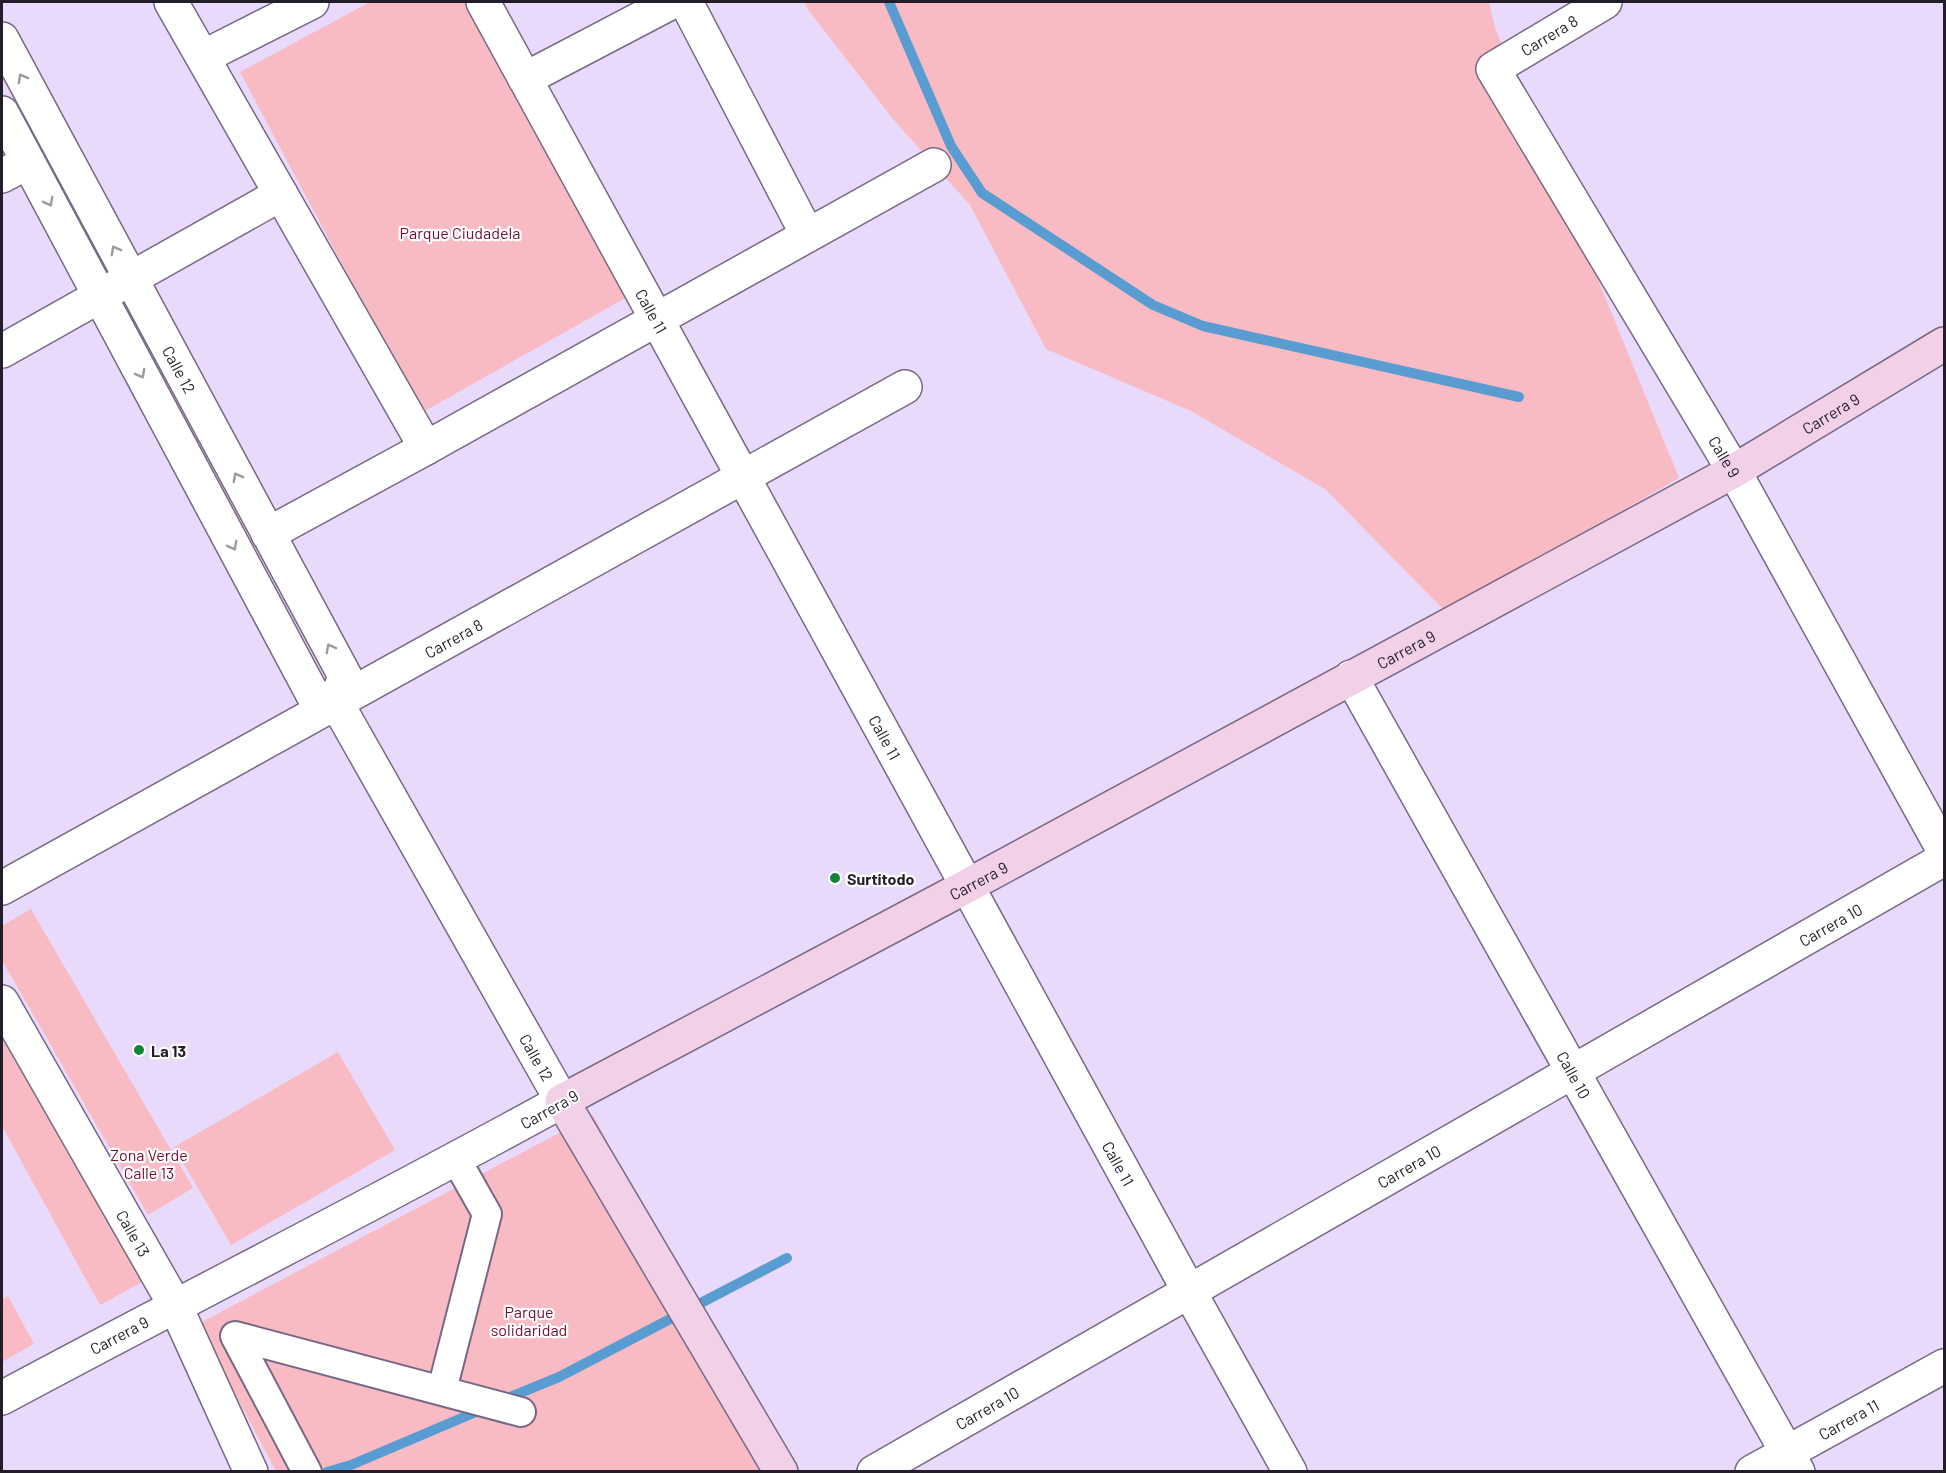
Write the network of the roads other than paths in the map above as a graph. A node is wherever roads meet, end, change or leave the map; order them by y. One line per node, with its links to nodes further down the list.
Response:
1 (171, 2): 8 (street)
2 (312, 2): 8 (street)
3 (483, 2): 10 (street, Calle 11)
4 (672, 2): 10 (street)
5 (686, 2): 15 (street)
6 (1605, 2): 9 (street, Carrera 8)
7 (2, 39): 16 (street, Calle 12, one-way to 7)
8 (203, 57): 14 (street)
9 (1493, 69): 23 (street, Calle 9)
10 (525, 79): 18 (street, Calle 11)
11 (2, 113): 13 (street)
12 (934, 165): 15 (street)
13 (15, 169): 17 (street, one-way to 17)
14 (281, 194): 16 (street); 22 (street)
15 (807, 234): 18 (street)
16 (130, 279): 17 (street); 25 (street, Calle 12, one-way to 16)
17 (99, 296): 20 (street); 27 (street, one-way to 27)
18 (656, 319): 22 (street); 24 (street, Calle 11)
19 (1944, 344): 23 (main road, Carrera 9)
20 (2, 351)
21 (905, 387): 24 (street, Carrera 8)
22 (426, 448): 25 (street)
23 (1734, 471): 26 (main road, Carrera 9); 28 (street, Calle 9)
24 (742, 477): 27 (street, Carrera 8); 30 (street, Calle 11)
25 (268, 534): 27 (street, Calle 12, one-way to 25)
26 (1351, 677): 30 (main road, Carrera 9); 33 (street, Calle 10)
27 (336, 702): 31 (street, Carrera 8); 34 (street, Calle 12)
28 (1944, 851)
29 (1944, 859): 33 (street, Carrera 10)
30 (967, 886): 34 (main road, Carrera 9); 36 (street, Calle 11)
31 (2, 888)
32 (2, 1002): 37 (street, Calle 13)
33 (1572, 1072): 36 (street, Carrera 10); 42 (street, Calle 10)
34 (562, 1101): 35 (street, Carrera 9); 45 (main road, Calle 12)
35 (456, 1159): 37 (street, Carrera 9); 39 (street)
36 (1189, 1291): 46 (street, Carrera 10); 47 (street, Calle 11)
37 (175, 1305): 40 (street, Carrera 9); 43 (street, Calle 13)
38 (1944, 1366): 42 (street, Carrera 11)
39 (442, 1390): 41 (street); 44 (street)
40 (2, 1398)
41 (521, 1412)
42 (1792, 1462): 48 (street, Carrera 11)
43 (251, 1472)
44 (307, 1472)
45 (781, 1472)
46 (874, 1472)
47 (1290, 1472)
48 (1752, 1472)

